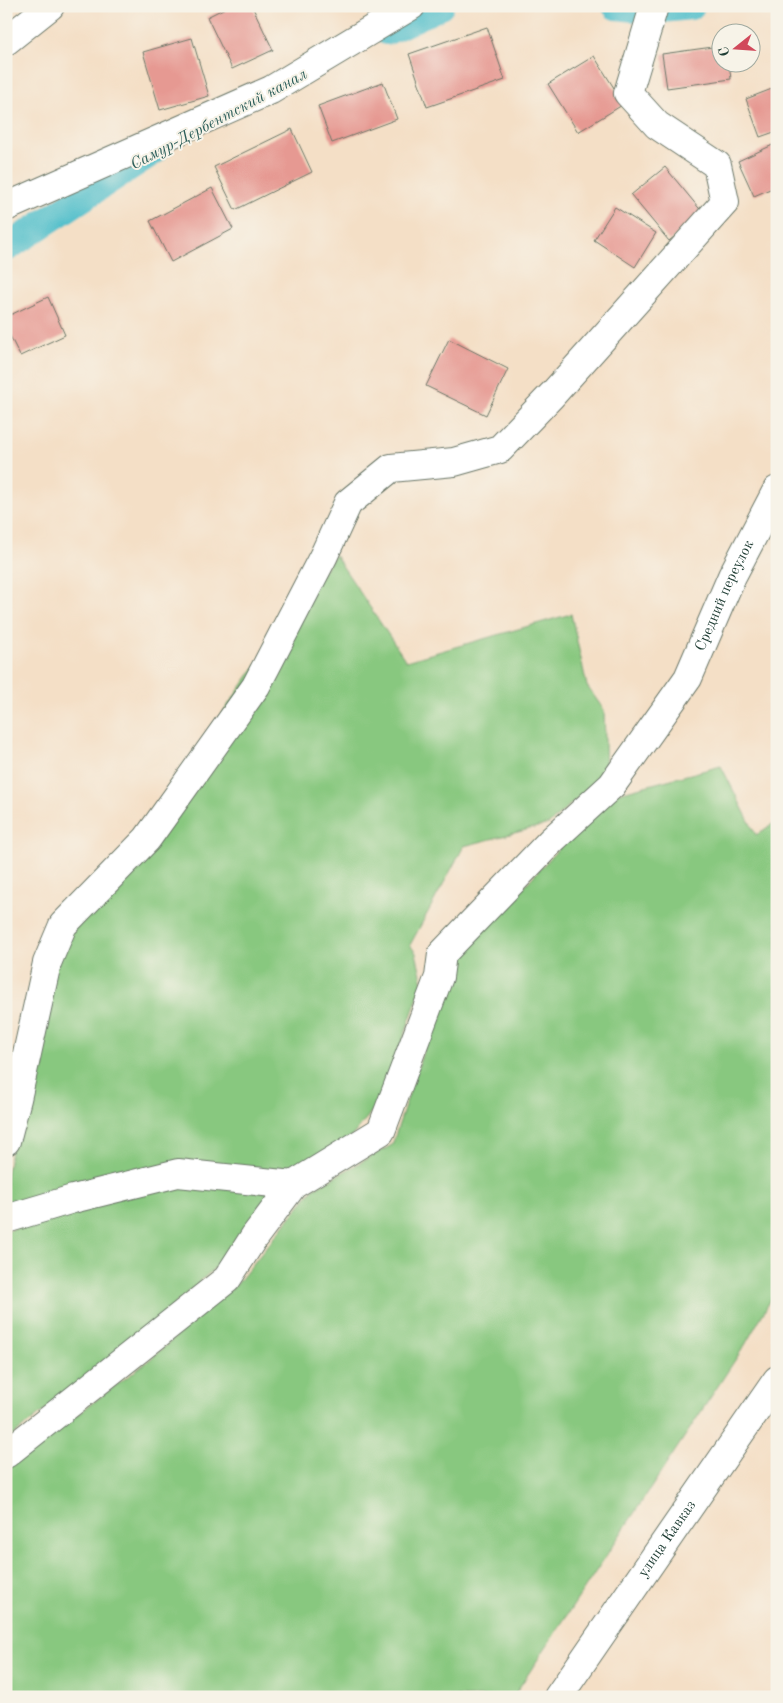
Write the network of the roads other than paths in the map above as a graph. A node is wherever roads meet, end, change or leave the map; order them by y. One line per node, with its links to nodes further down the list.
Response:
1 (50, 6): 4 (main road)
2 (411, 6): 5 (main road)
3 (652, 6): 7 (main road)
4 (6, 41)
5 (6, 207)
6 (777, 490): 8 (main road, Средний переулок)
7 (6, 1141)
8 (293, 1185): 9 (main road); 11 (main road)
9 (6, 1219)
10 (777, 1380): 12 (main road, улица Кавказ)
11 (6, 1454)
12 (558, 1697)

